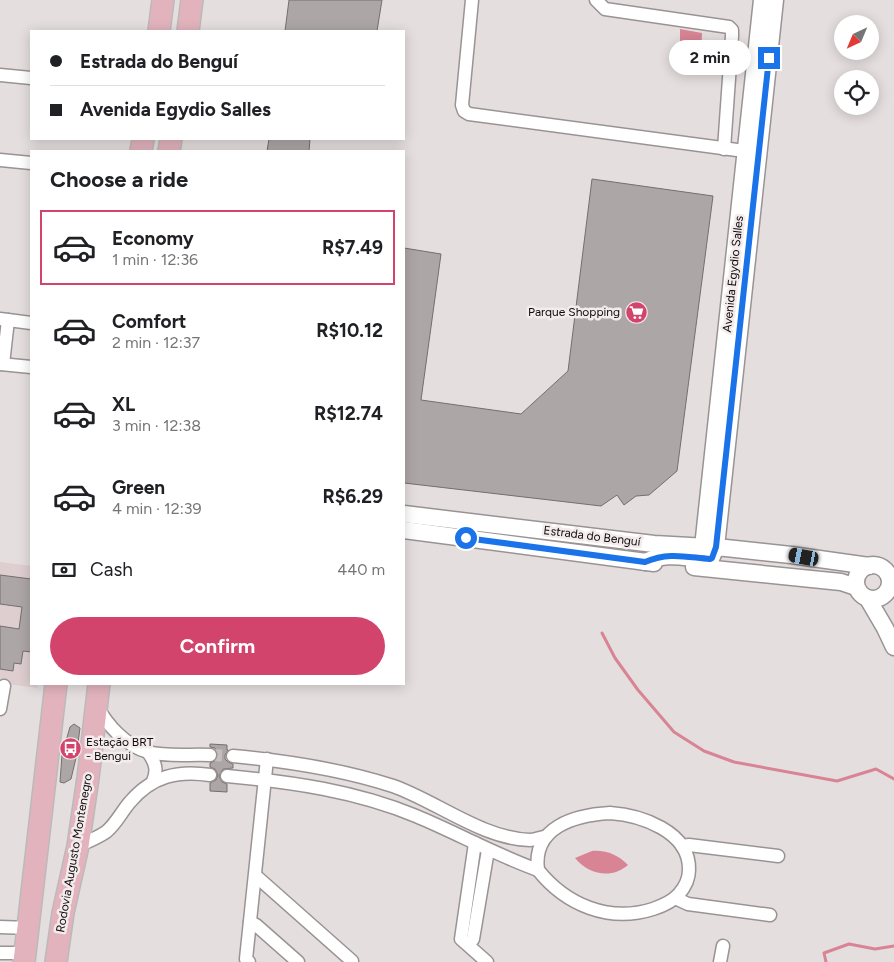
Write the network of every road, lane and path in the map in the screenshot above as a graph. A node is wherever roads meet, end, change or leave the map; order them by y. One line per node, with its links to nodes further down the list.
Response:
1 (164, 0): 7 (main road)
2 (192, 0): 8 (main road)
3 (472, 0): 11 (street)
4 (596, 0): 11 (street)
5 (762, 0): 22 (street, Avenida Egydio Salles)
6 (775, 0): 22 (street, Avenida Egydio Salles)
7 (159, 30)
8 (188, 30)
9 (0, 75): 10 (street)
10 (30, 78)
11 (724, 149): 12 (street)
12 (737, 150)
13 (0, 160): 14 (street)
14 (30, 164)
15 (4, 319): 16 (street); 17 (street)
16 (30, 323)
17 (1, 364): 18 (street)
18 (30, 368)
19 (405, 514): 21 (street, Estrada do Benguí)
20 (405, 530): 21 (street, Estrada do Benguí)
21 (521, 536): 22 (street, Estrada do Benguí); 23 (street, Estrada do Benguí)
22 (709, 547): 23 (street); 24 (street, Estrada do Benguí)
23 (645, 562): 26 (street, Estrada do Benguí)
24 (869, 566): 25 (street); 26 (street)
25 (891, 577): 27 (street)
26 (856, 587): 27 (street)
27 (876, 597): 28 (street)
28 (894, 647)
29 (56, 685): 60 (main road)
30 (4, 686): 32 (street)
31 (98, 694): 33 (street); 49 (main road, Rodovia Augusto Montenegro)
32 (0, 709)
33 (148, 752): 34 (street); 42 (street)
34 (195, 754): 35 (street); 38 (street)
35 (210, 755)
36 (233, 756): 37 (street)
37 (267, 760): 41 (street); 43 (street)
38 (193, 773): 39 (street); 42 (street)
39 (210, 775)
40 (227, 776): 41 (street)
41 (265, 779): 45 (street); 54 (street)
42 (153, 781): 49 (street)
43 (394, 787): 44 (street); 45 (street)
44 (421, 799): 46 (street); 47 (street)
45 (388, 806): 46 (street)
46 (417, 816): 48 (street)
47 (544, 837): 50 (street); 53 (street)
48 (475, 843): 51 (street); 56 (street)
49 (78, 846): 66 (main road, Rodovia Augusto Montenegro)
50 (682, 846): 52 (street); 55 (street)
51 (488, 850): 53 (street); 56 (street)
52 (778, 856)
53 (538, 870): 55 (street)
54 (256, 876): 58 (street); 65 (street)
55 (675, 898): 57 (street)
56 (473, 902): 68 (street)
57 (770, 916)
58 (250, 922): 64 (street); 67 (street)
59 (0, 927): 60 (street)
60 (30, 928): 63 (main road)
61 (723, 946): 69 (street)
62 (0, 953): 63 (street)
63 (25, 958)
64 (247, 961)
65 (352, 961)
66 (56, 962)
67 (298, 962)
68 (486, 962)
69 (720, 962)

